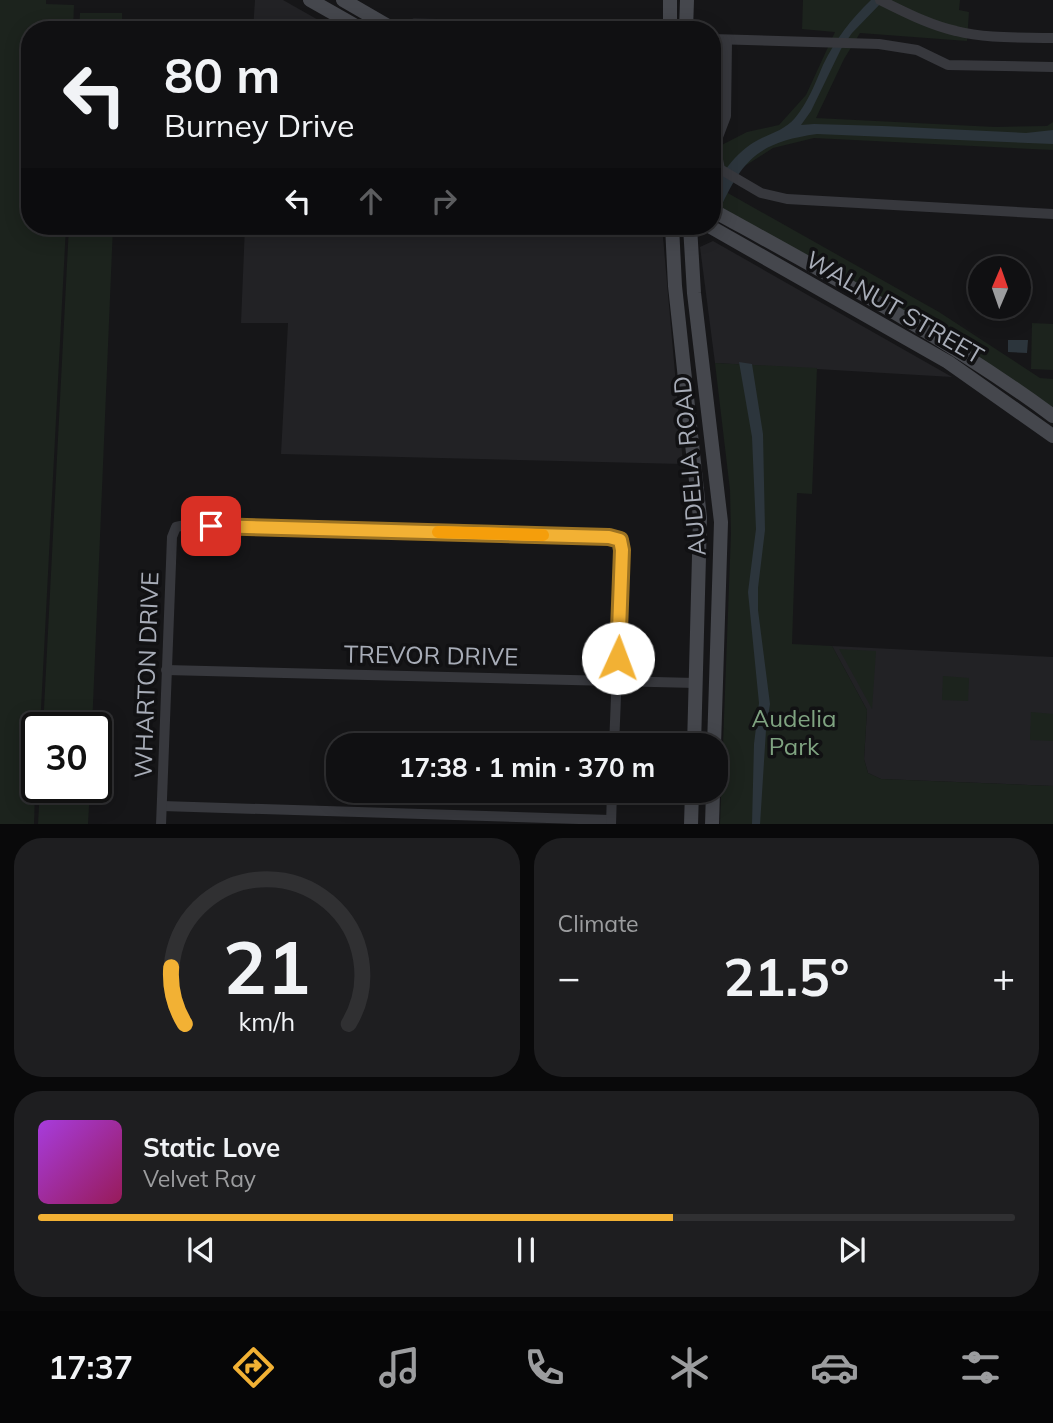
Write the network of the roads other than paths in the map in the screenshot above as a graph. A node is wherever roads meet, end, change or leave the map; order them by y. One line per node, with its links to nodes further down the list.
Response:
1 (310, 0): 6 (main road)
2 (342, 0): 7 (main road)
3 (670, 0): 8 (main road)
4 (687, 0): 9 (main road)
5 (885, 2): 10 (street)
6 (347, 21)
7 (379, 21)
8 (670, 21)
9 (686, 21)
10 (1053, 38)
11 (721, 40): 12 (street)
12 (729, 40): 13 (street); 14 (street)
13 (1053, 67)
14 (721, 126)
15 (721, 170): 16 (street)
16 (1053, 214)
17 (721, 215): 21 (main road, WALNUT STREET)
18 (721, 233): 22 (main road, WALNUT STREET)
19 (672, 235): 24 (main road, AUDELIA ROAD)
20 (691, 235): 23 (main road, AUDELIA ROAD)
21 (1053, 416)
22 (1053, 436)
23 (713, 454): 24 (main road); 28 (main road, AUDELIA ROAD)
24 (694, 455): 27 (main road, AUDELIA ROAD)
25 (166, 670): 26 (street, TREVOR DRIVE); 26 (street, WHARTON DRIVE); 35 (street, WHARTON DRIVE)
26 (617, 681): 27 (street, TREVOR DRIVE); 29 (street)
27 (696, 683): 28 (main road); 30 (main road, AUDELIA ROAD)
28 (716, 684): 31 (main road, AUDELIA ROAD)
29 (615, 733)
30 (694, 733)
31 (714, 733)
32 (612, 803): 36 (street)
33 (692, 803): 38 (main road)
34 (713, 803): 39 (main road)
35 (162, 806): 36 (street); 37 (street, WHARTON DRIVE)
36 (611, 822)
37 (161, 824)
38 (691, 824)
39 (712, 824)

